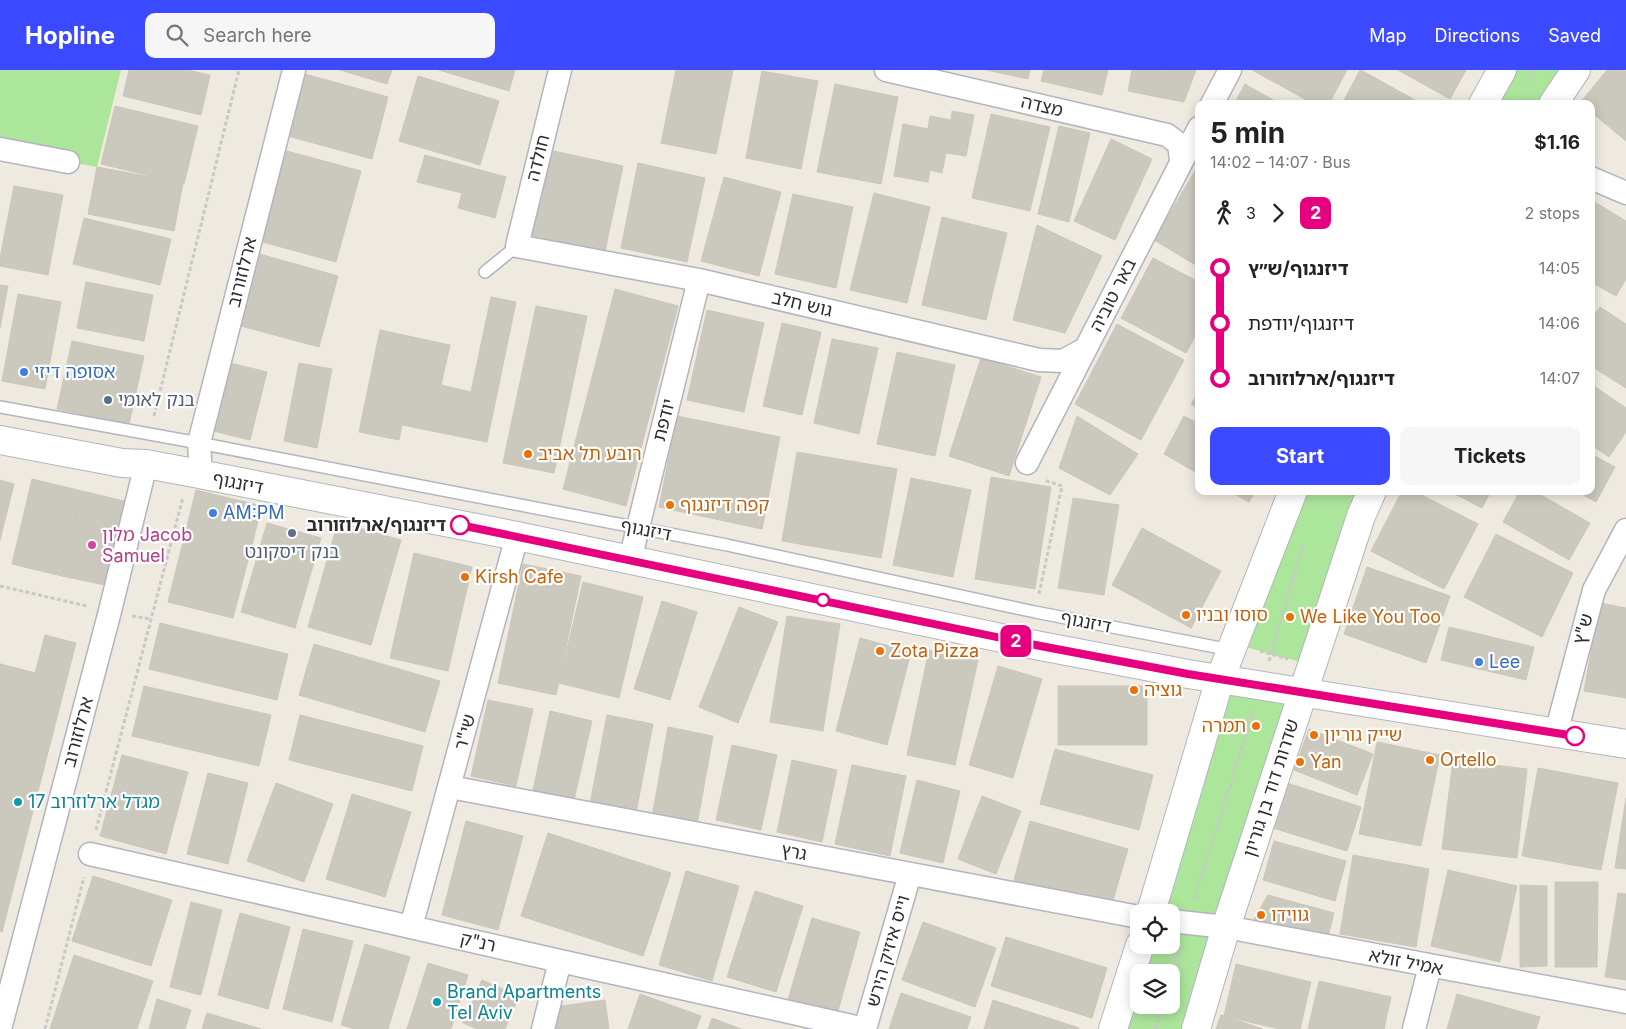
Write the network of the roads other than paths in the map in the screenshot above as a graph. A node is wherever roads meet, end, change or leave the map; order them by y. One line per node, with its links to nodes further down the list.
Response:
1 (294, 70): 22 (street, ארלוזורוב)
2 (560, 70): 16 (street, חולדה)
3 (886, 70): 12 (street, מצדה)
4 (1230, 70): 7 (street)
5 (1502, 70): 8 (street)
6 (1576, 70): 9 (street)
7 (1214, 100)
8 (1484, 100)
9 (1557, 100)
10 (1195, 135): 12 (street, באר טוביה)
11 (0, 149): 13 (street)
12 (1181, 160): 19 (street, באר טוביה)
13 (68, 162)
14 (1595, 180): 15 (street)
15 (1626, 193)
16 (517, 246): 17 (lane); 18 (street, גוש חלב)
17 (485, 272)
18 (698, 280): 19 (street, גוש חלב); 28 (street, יודפת)
19 (1085, 349): 23 (street, באר טוביה)
20 (0, 407): 22 (lane, דיזנגוף)
21 (0, 440): 24 (street, דיזנגוף)
22 (198, 443): 25 (street, ארלוזורוב); 28 (lane, דיזנגוף)
23 (1028, 462)
24 (146, 464): 25 (street, דיזנגוף); 49 (street, ארלוזורוב)
25 (195, 474): 30 (street, דיזנגוף)
26 (1291, 495): 32 (street)
27 (1370, 495): 34 (street, שדרות דוד בן גוריון)
28 (638, 528): 31 (street, יודפת); 32 (lane, דיזנגוף)
29 (1626, 530): 35 (street, ש"ץ)
30 (517, 536): 31 (street, דיזנגוף); 37 (street, שי"ר)
31 (630, 560): 33 (street, דיזנגוף)
32 (1232, 650): 33 (street)
33 (1220, 679): 34 (street, דיזנגוף); 40 (street)
34 (1303, 693): 35 (street, דיזנגוף); 44 (street, שדרות דוד בן גוריון)
35 (1556, 733): 36 (street, דיזנגוף)
36 (1626, 744)
37 (450, 787): 39 (street, גרץ); 43 (street, שי"ר)
38 (90, 854): 43 (street, רנ"ק)
39 (910, 874): 41 (street, גרץ); 51 (street, וייס איזיק הירש)
40 (1153, 904)
41 (1130, 915)
42 (1180, 922): 44 (street, אמיל זולא)
43 (411, 927): 46 (street, רנ"ק)
44 (1226, 927): 47 (street, אמיל זולא); 53 (street, שדרות דוד בן גוריון)
45 (1137, 954): 52 (street)
46 (560, 961): 50 (street); 51 (street, רנ"ק)
47 (1430, 966): 48 (street, אמיל זולא); 54 (street)
48 (1626, 1002)
49 (0, 1029)
50 (543, 1029)
51 (866, 1029)
52 (1113, 1029)
53 (1196, 1029)
54 (1414, 1029)

